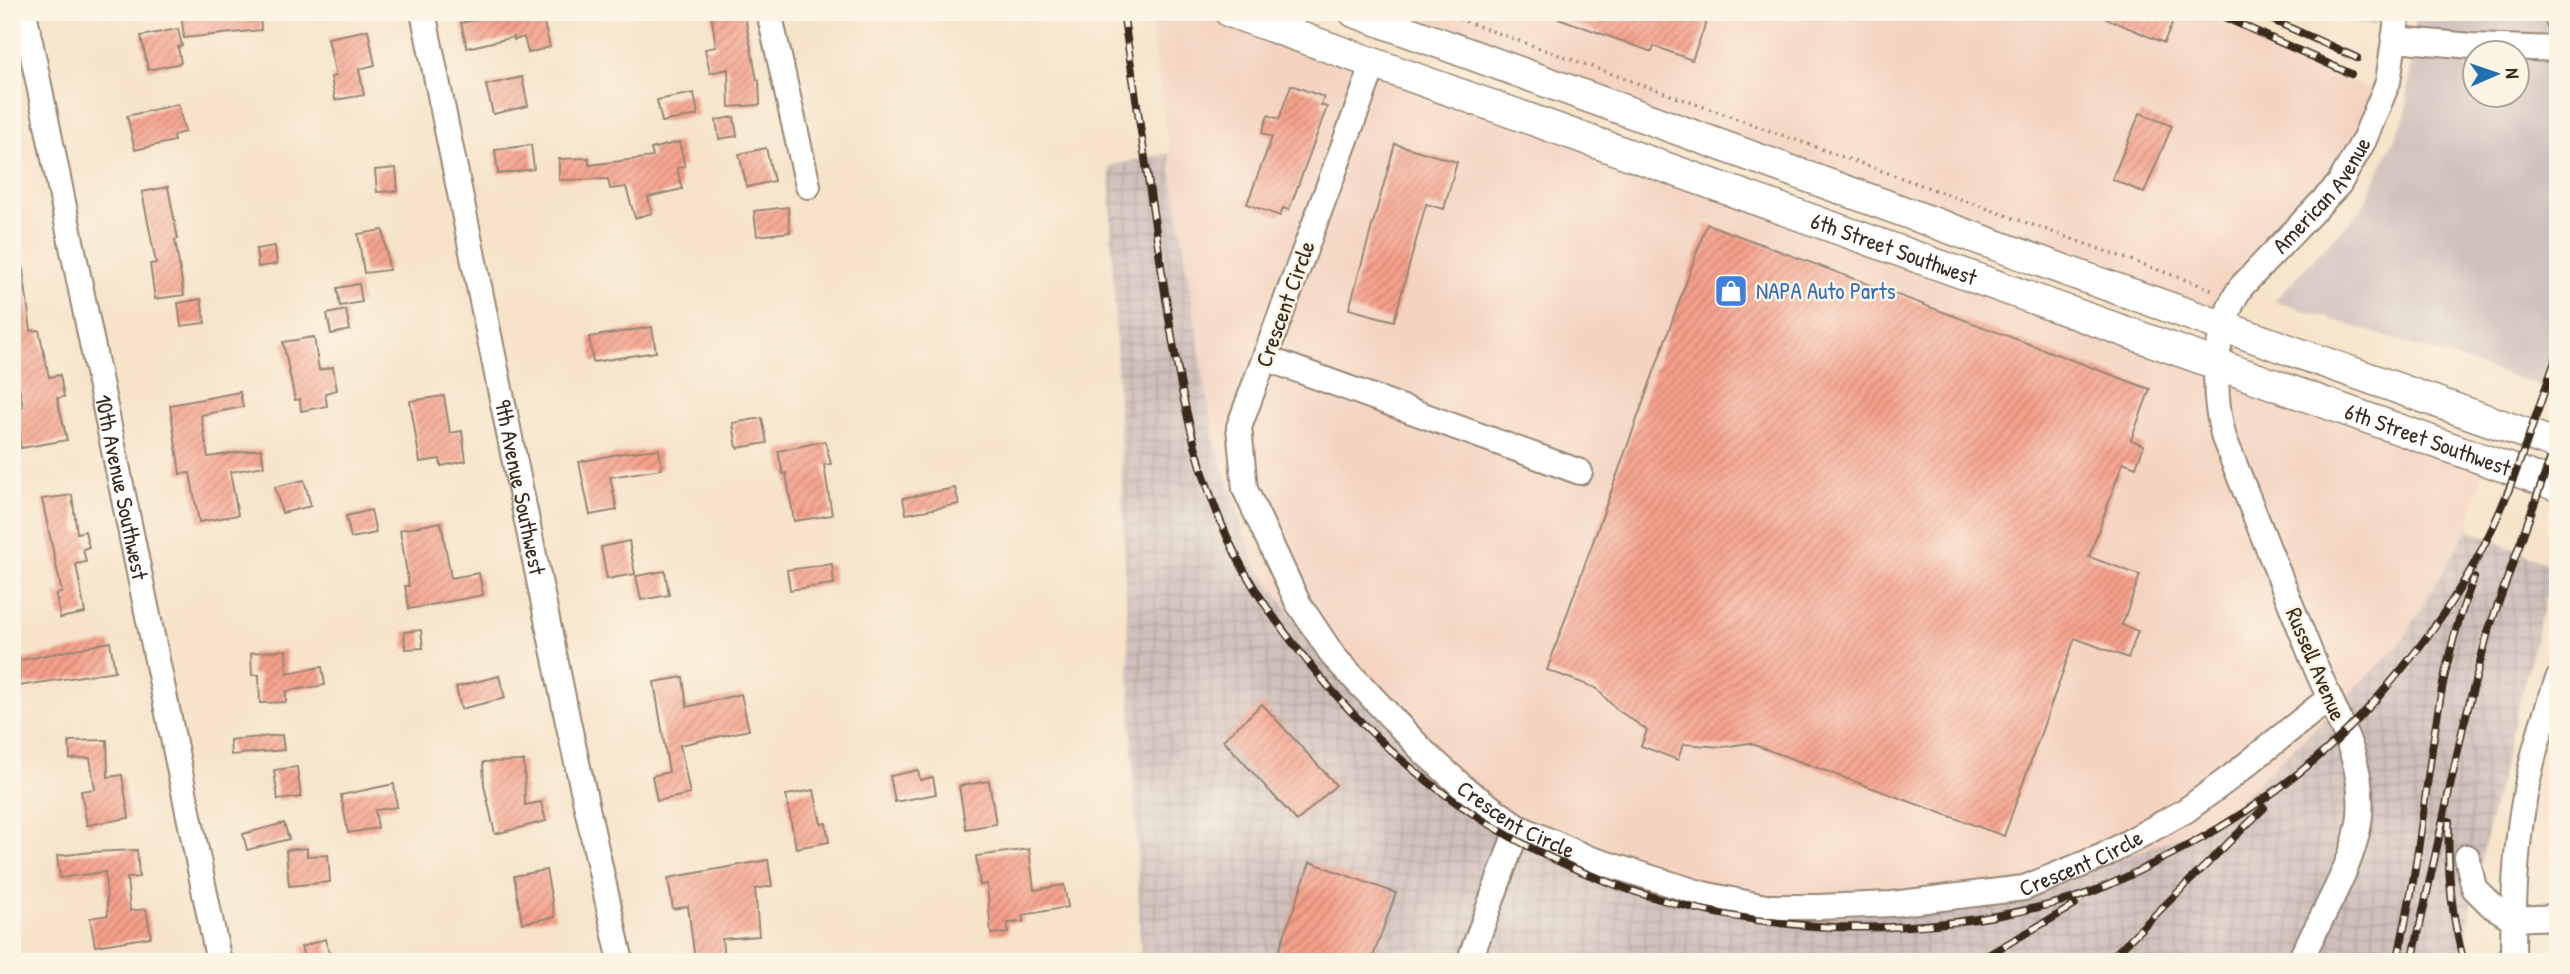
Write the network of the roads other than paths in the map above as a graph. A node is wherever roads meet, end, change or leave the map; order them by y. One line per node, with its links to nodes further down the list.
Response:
1 (24, 12): 26 (street, 10th Avenue Southwest)
2 (423, 12): 27 (street, 9th Avenue Southwest)
3 (769, 12): 12 (street)
4 (1230, 12): 11 (main road, 6th Street Southwest)
5 (1354, 12): 13 (main road, 6th Street Southwest)
6 (2398, 12): 9 (street, American Avenue)
7 (2557, 12): 8 (street)
8 (2558, 20)
9 (2395, 39): 10 (street); 13 (street, American Avenue)
10 (2558, 49)
11 (1374, 64): 14 (street, Crescent Circle); 15 (main road, 6th Street Southwest)
12 (808, 186)
13 (2224, 326): 15 (street, American Avenue); 16 (main road, 6th Street Southwest)
14 (1265, 358): 17 (street); 22 (street, Crescent Circle)
15 (2218, 364): 18 (main road, 6th Street Southwest); 20 (street, Russell Avenue)
16 (2558, 445)
17 (1580, 472)
18 (2558, 486)
19 (2558, 679): 21 (street)
20 (2328, 699): 22 (street, Crescent Circle); 29 (street, Russell Avenue)
21 (2548, 727): 25 (street)
22 (1518, 827): 28 (street)
23 (2468, 857): 25 (street)
24 (2558, 917): 25 (street)
25 (2513, 919): 30 (street)
26 (219, 962)
27 (621, 962)
28 (1469, 962)
29 (2300, 962)
30 (2513, 962)

